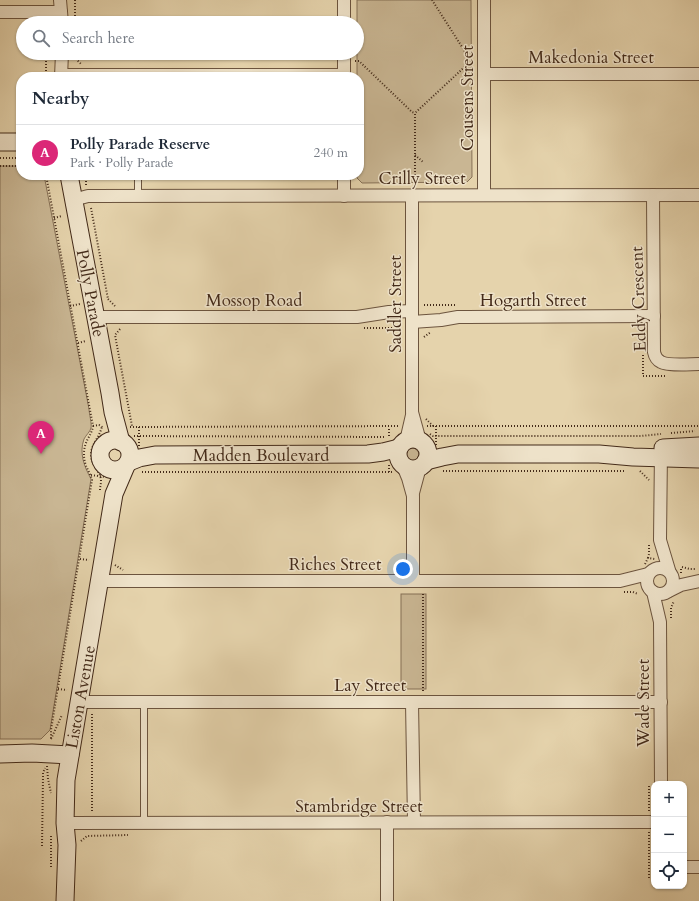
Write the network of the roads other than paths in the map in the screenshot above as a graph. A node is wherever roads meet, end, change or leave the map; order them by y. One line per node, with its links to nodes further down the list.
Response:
1 (344, 0): 5 (street)
2 (484, 0): 10 (street, Cousens Street)
3 (0, 12): 4 (street)
4 (61, 12)
5 (344, 16)
6 (62, 60): 8 (street)
7 (344, 60): 9 (street)
8 (61, 72)
9 (344, 72)
10 (484, 74): 11 (street, Makedonia Street); 18 (street, Cousens Street)
11 (699, 74)
12 (0, 142): 13 (street)
13 (16, 142)
14 (70, 180): 23 (street, Polly Parade)
15 (138, 180): 21 (lane)
16 (344, 180): 22 (street)
17 (413, 190): 18 (street, Crilly Street); 22 (street, Crilly Street); 26 (street, Saddler Street)
18 (484, 195): 19 (street, Crilly Street)
19 (653, 195): 20 (street, Crilly Street); 24 (street, Eddy Crescent)
20 (699, 195)
21 (138, 196): 22 (street, Crilly Street); 23 (street, Crilly Street)
22 (344, 196)
23 (74, 200): 25 (street, Polly Parade)
24 (654, 316): 26 (street, Hogarth Street); 27 (street, Eddy Crescent)
25 (96, 317): 26 (street, Mossop Road); 28 (street, Polly Parade)
26 (412, 317): 31 (street, Saddler Street)
27 (699, 364)
28 (108, 417): 29 (street, Polly Parade); 32 (street, Polly Parade)
29 (104, 446): 32 (street); 35 (street, Liston Avenue)
30 (699, 446): 33 (street, Madden Boulevard)
31 (410, 448): 32 (street, Madden Boulevard); 33 (street, Madden Boulevard); 42 (street, Saddler Street)
32 (129, 450): 35 (street); 36 (street, Liston Avenue)
33 (661, 453): 34 (street, Madden Boulevard); 37 (street)
34 (699, 459)
35 (107, 467): 36 (street, Liston Avenue)
36 (107, 493): 41 (street, Liston Avenue)
37 (660, 540): 38 (street); 39 (street)
38 (673, 570): 39 (street); 40 (street); 45 (street)
39 (651, 572): 43 (street, Riches Street); 44 (street)
40 (699, 580): 45 (street)
41 (106, 581): 42 (street, Riches Street); 47 (street, Liston Avenue)
42 (413, 581): 43 (street, Riches Street)
43 (618, 586): 44 (street, Riches Street)
44 (652, 591): 45 (street); 46 (street, Wade Street)
45 (668, 591): 46 (street, Wade Street)
46 (660, 622): 50 (street, Wade Street)
47 (73, 699): 48 (street, Lay Street); 52 (street, Liston Avenue)
48 (144, 702): 49 (street, Lay Street); 57 (lane)
49 (412, 702): 50 (street, Lay Street); 55 (street)
50 (661, 702): 53 (street, Wade Street)
51 (0, 754): 52 (street)
52 (70, 755): 58 (street, Liston Avenue)
53 (660, 781)
54 (387, 822): 55 (street, Stambridge Street); 57 (street, Stambridge Street); 62 (street)
55 (414, 822): 56 (street, Stambridge Street)
56 (651, 822)
57 (144, 824): 58 (street, Stambridge Street)
58 (58, 827): 61 (street, Liston Avenue)
59 (687, 867): 60 (street)
60 (699, 867)
61 (65, 901)
62 (387, 901)

